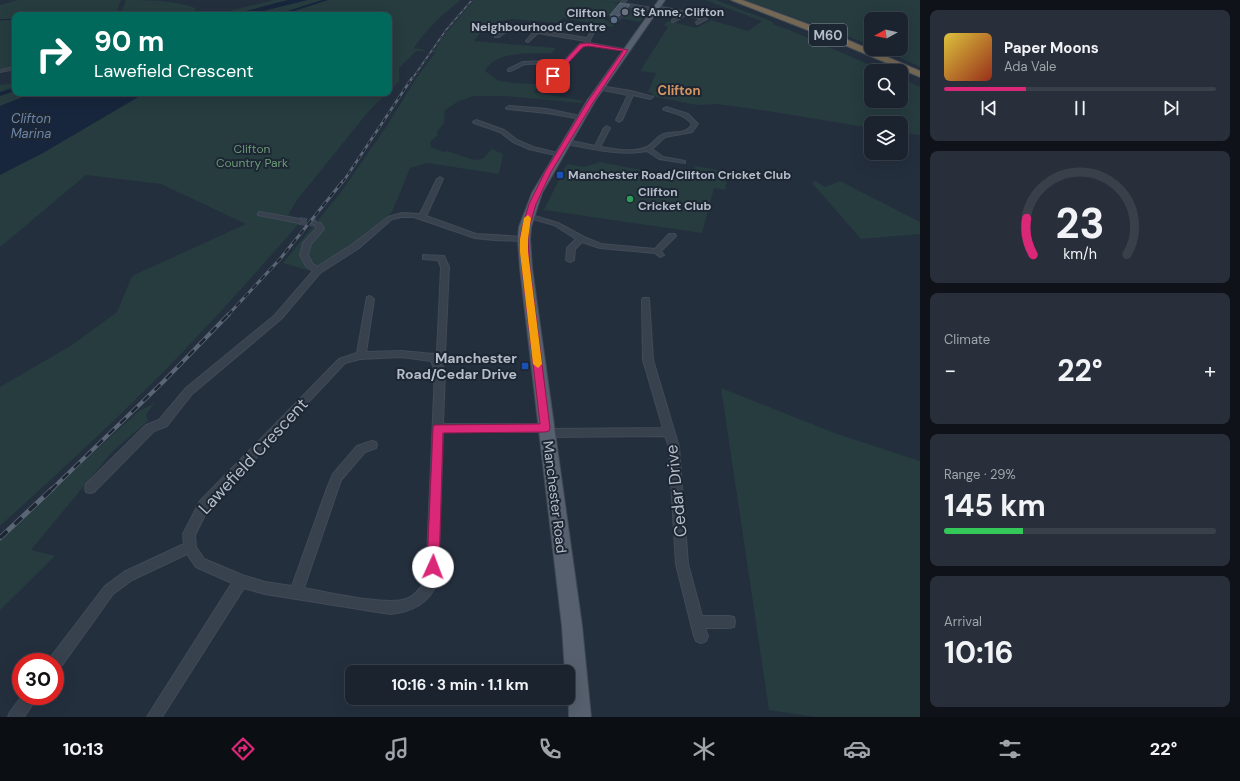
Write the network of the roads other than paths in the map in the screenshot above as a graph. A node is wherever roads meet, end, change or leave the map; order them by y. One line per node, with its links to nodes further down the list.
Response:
1 (625, 0): 5 (street)
2 (670, 0): 5 (main road)
3 (723, 0): 16 (highway, M60)
4 (735, 0): 20 (highway, M60)
5 (659, 5): 6 (street); 14 (main road, Manchester Road)
6 (686, 14): 7 (street); 8 (street)
7 (672, 21)
8 (697, 23)
9 (562, 24): 13 (street)
10 (537, 32): 11 (street); 12 (street); 13 (street)
11 (497, 36)
12 (528, 41)
13 (588, 42): 14 (street); 15 (street)
14 (626, 50): 24 (main road, Manchester Road)
15 (566, 64): 18 (street); 22 (street)
16 (883, 64)
17 (12, 69): 19 (street)
18 (510, 70)
19 (0, 71)
20 (920, 74)
21 (908, 75): 23 (highway, M60)
22 (553, 76)
23 (920, 81)
24 (600, 88): 25 (street); 29 (main road, Manchester Road)
25 (631, 93): 26 (street); 30 (street)
26 (650, 97)
27 (509, 108): 29 (street)
28 (666, 109): 33 (street)
29 (582, 117): 36 (main road, Manchester Road)
30 (619, 120)
31 (476, 122): 36 (street)
32 (607, 131): 35 (street)
33 (685, 133): 34 (street); 37 (street)
34 (692, 138)
35 (597, 147): 36 (street); 37 (street)
36 (563, 148): 41 (main road, Manchester Road)
37 (648, 149): 38 (street)
38 (683, 162)
39 (440, 179): 42 (street)
40 (260, 214): 43 (street)
41 (528, 216): 46 (main road, Manchester Road); 47 (street)
42 (422, 217): 46 (street); 50 (street)
43 (299, 221)
44 (316, 223): 50 (street)
45 (672, 236): 47 (street)
46 (524, 239): 56 (main road, Manchester Road)
47 (581, 239): 49 (street)
48 (426, 257): 54 (street)
49 (570, 260)
50 (317, 271): 59 (street)
51 (370, 297): 53 (street)
52 (646, 300): 57 (street)
53 (362, 355): 54 (street, Lawefield Crescent); 60 (street, Lawefield Crescent)
54 (434, 358): 55 (street)
55 (438, 428): 56 (street); 62 (street)
56 (546, 431): 57 (street, Cedar Drive); 70 (main road, Manchester Road)
57 (669, 432): 63 (street, Cedar Drive)
58 (372, 445): 62 (street)
59 (90, 488)
60 (190, 547): 61 (street); 66 (street)
61 (241, 581): 62 (street); 69 (street)
62 (296, 593)
63 (697, 622): 64 (street); 65 (street, Cedar Drive)
64 (729, 622)
65 (700, 636)
66 (62, 653)
67 (24, 705): 68 (street)
68 (15, 717)
69 (154, 717)
70 (580, 717)

